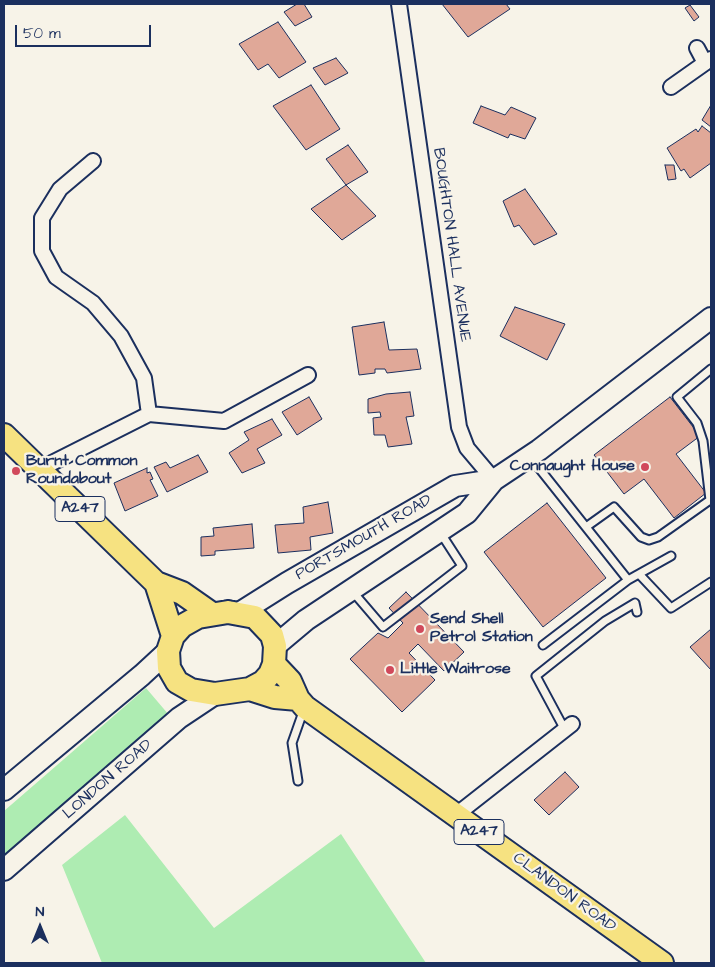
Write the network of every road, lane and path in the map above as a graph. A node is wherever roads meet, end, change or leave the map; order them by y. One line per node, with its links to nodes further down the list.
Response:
1 (399, 4): 13 (street, BOUGHTON HALL AVENUE)
2 (697, 48): 3 (street)
3 (708, 61): 4 (street)
4 (670, 87)
5 (93, 161): 9 (street)
6 (711, 318): 11 (main road, PORTSMOUTH ROAD)
7 (711, 369): 14 (lane)
8 (308, 375): 9 (street)
9 (149, 414): 12 (street)
10 (4, 435): 12 (main road, A247)
11 (530, 457): 13 (main road, PORTSMOUTH ROAD); 15 (lane)
12 (40, 470): 21 (main road, A247)
13 (494, 480): 16 (main road, PORTSMOUTH ROAD); 23 (main road, PORTSMOUTH ROAD)
14 (711, 501): 15 (lane)
15 (586, 527): 19 (lane)
16 (440, 532): 22 (main road, PORTSMOUTH ROAD); 22 (lane)
17 (670, 556): 18 (lane)
18 (639, 574): 19 (lane); 20 (lane)
19 (628, 580): 27 (lane)
20 (711, 582)
21 (156, 583): 25 (main road, A247); 26 (main road, A247)
22 (352, 590): 28 (main road, PORTSMOUTH ROAD)
23 (241, 612): 25 (main road); 28 (main road)
24 (637, 612): 32 (lane)
25 (212, 614): 26 (main road)
26 (170, 643): 30 (main road); 34 (main road)
27 (543, 645)
28 (275, 655): 29 (main road); 31 (main road, CLANDON ROAD / A247)
29 (250, 689): 30 (main road); 31 (main road, CLANDON ROAD / A247)
30 (215, 694): 36 (main road, LONDON ROAD)
31 (302, 703): 33 (lane); 35 (main road, CLANDON ROAD / A247)
32 (569, 727): 35 (street)
33 (298, 781)
34 (4, 790)
35 (456, 815): 37 (main road, CLANDON ROAD / A247)
36 (4, 870)
37 (662, 963)

